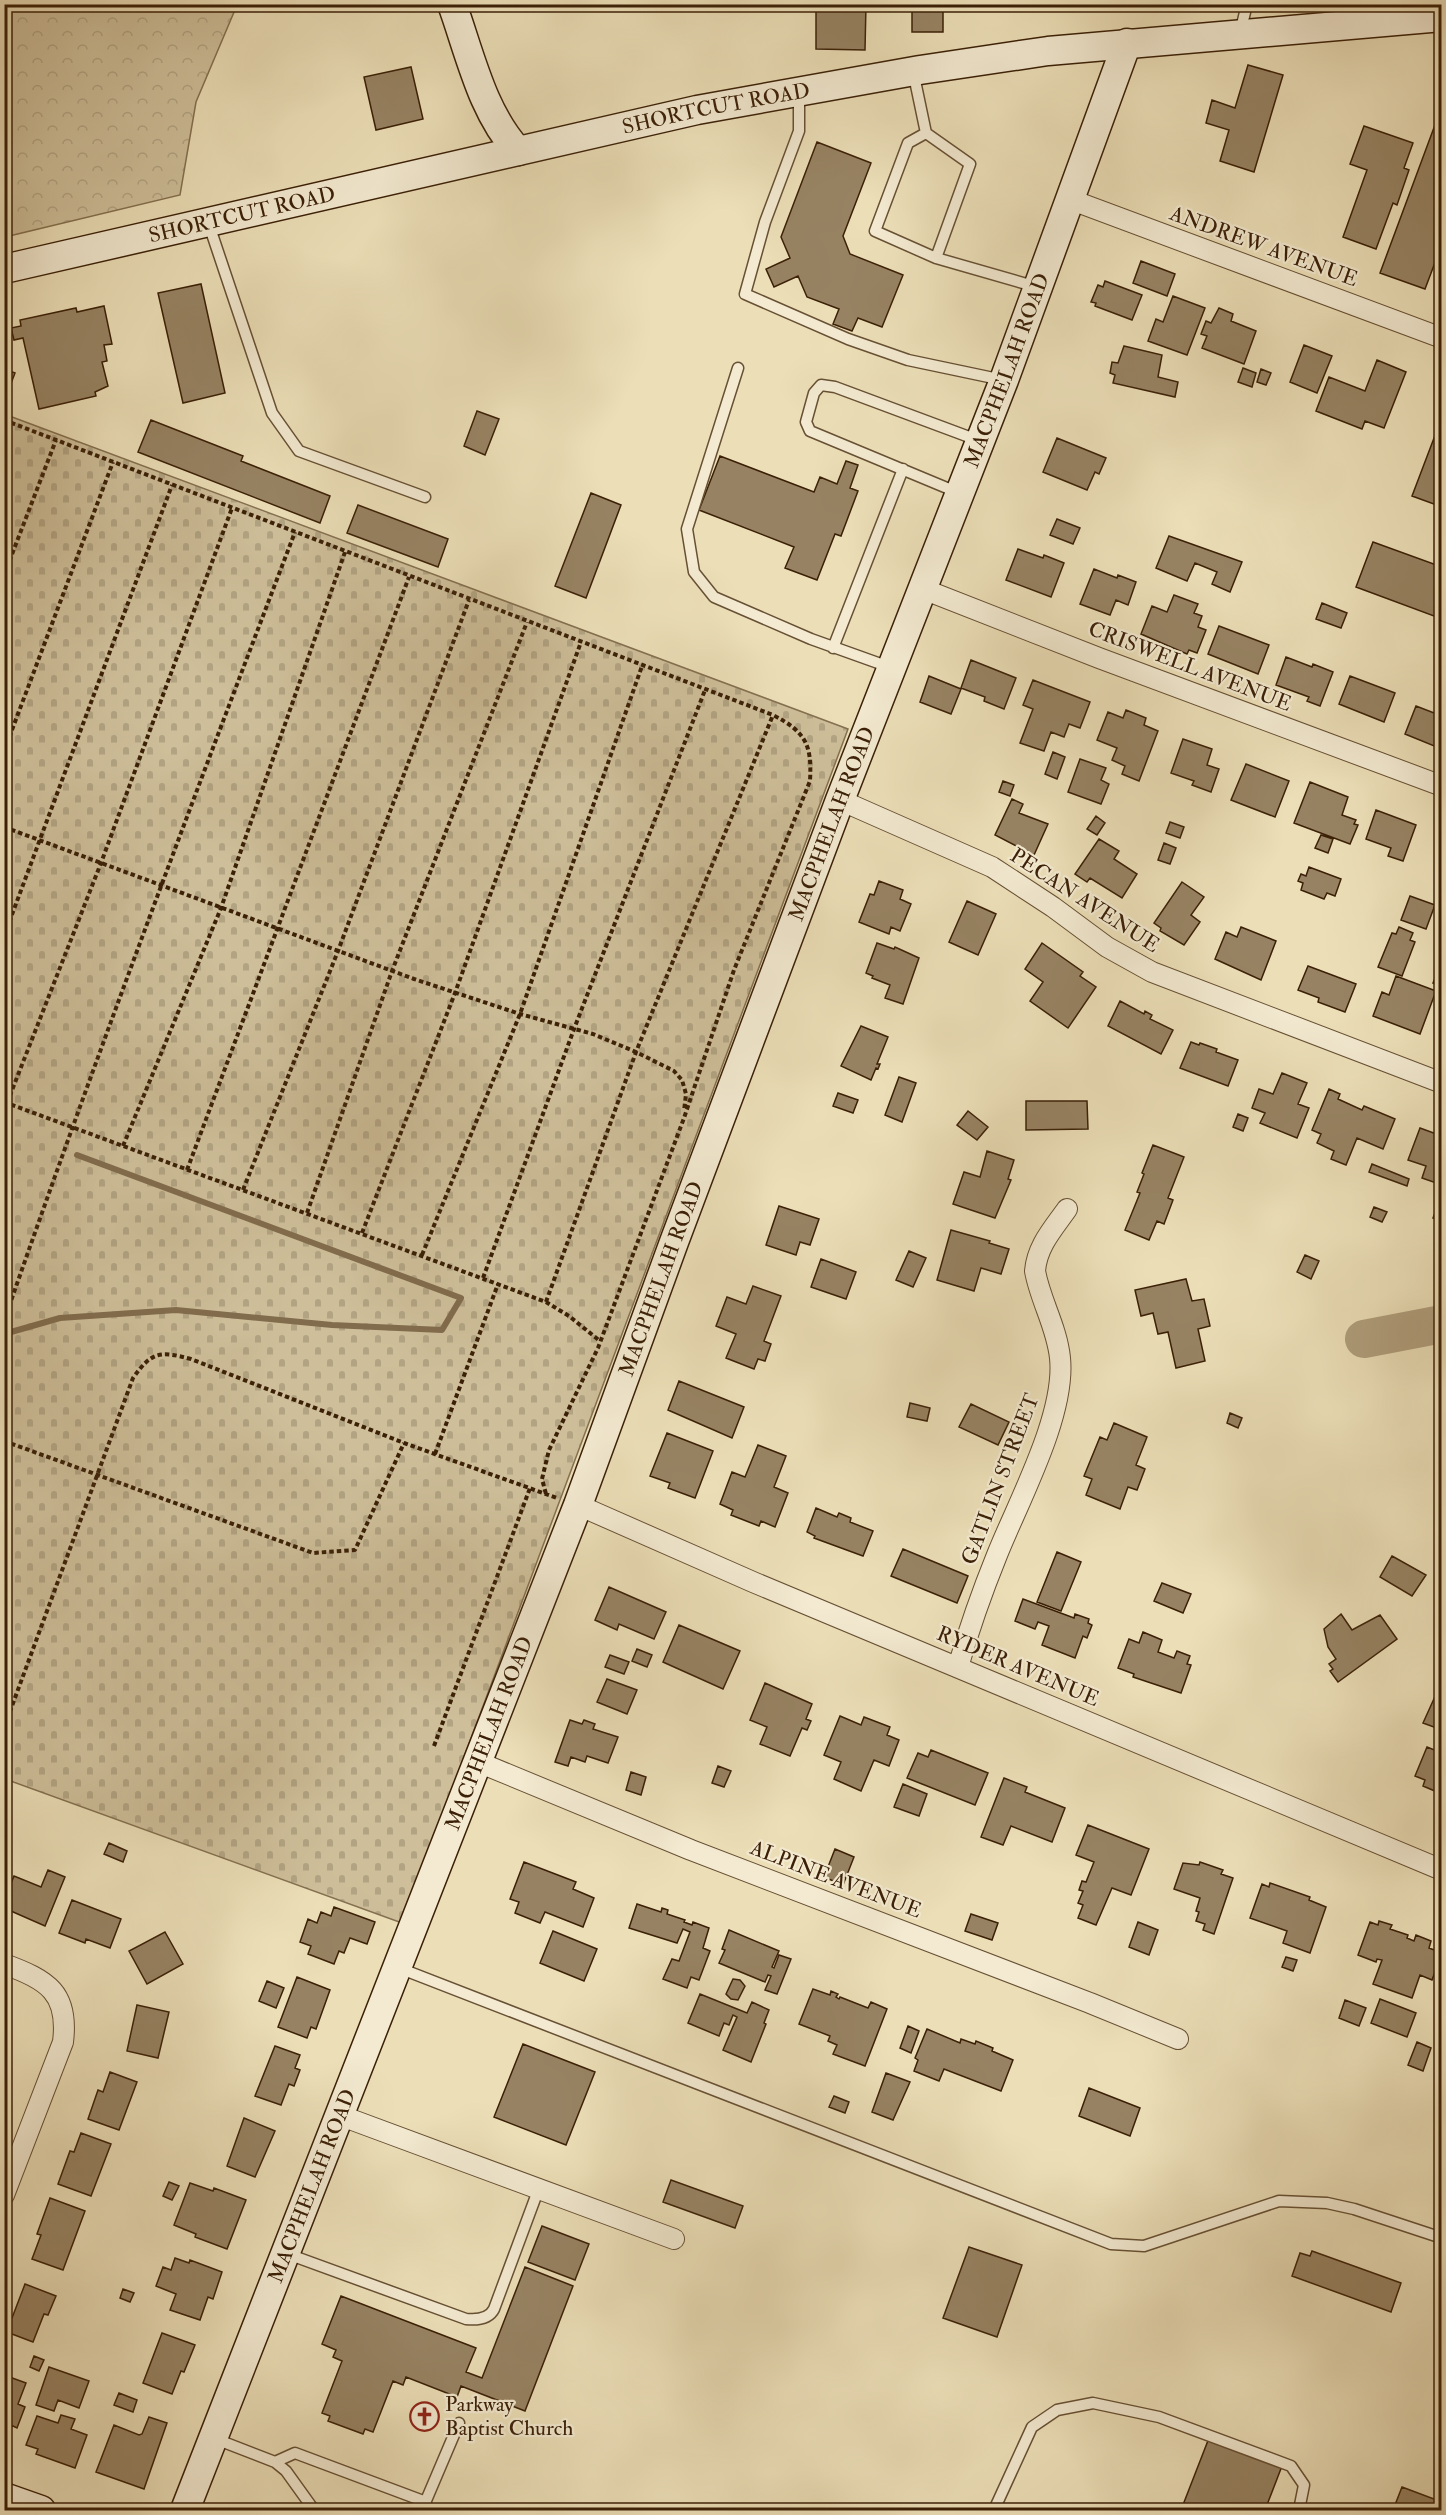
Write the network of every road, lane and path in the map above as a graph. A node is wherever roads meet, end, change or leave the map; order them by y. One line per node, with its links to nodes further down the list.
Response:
1 (452, 4): 9 (street)
2 (1247, 4): 4 (lane)
3 (1442, 17): 4 (street, SHORTCUT ROAD)
4 (1240, 34): 5 (street, SHORTCUT ROAD)
5 (1127, 43): 6 (street, SHORTCUT ROAD); 10 (street, MACPHELAH ROAD)
6 (913, 71): 7 (street, SHORTCUT ROAD); 8 (lane)
7 (799, 92): 9 (street, SHORTCUT ROAD); 17 (lane)
8 (926, 133): 12 (lane); 12 (lane)
9 (518, 151): 11 (street, SHORTCUT ROAD)
10 (1069, 199): 14 (street, MACPHELAH ROAD); 15 (street, ANDREW AVENUE)
11 (208, 222): 13 (street, SHORTCUT ROAD); 25 (lane)
12 (936, 258): 14 (lane)
13 (4, 269)
14 (1037, 287): 17 (street, MACPHELAH ROAD)
15 (1442, 338)
16 (738, 368): 35 (lane)
17 (1004, 380): 20 (street, MACPHELAH ROAD)
18 (4, 420): 19 (path)
19 (56, 440): 21 (path); 29 (path)
20 (980, 441): 22 (lane); 24 (street, MACPHELAH ROAD)
21 (113, 462): 23 (path); 40 (path)
22 (903, 469): 24 (lane); 35 (lane)
23 (172, 484): 26 (path); 44 (path)
24 (960, 493): 31 (street, MACPHELAH ROAD)
25 (425, 497)
26 (232, 508): 27 (path); 45 (path)
27 (295, 532): 28 (path); 46 (path)
28 (345, 552): 30 (path); 47 (path)
29 (4, 575)
30 (409, 577): 32 (path); 48 (path)
31 (923, 589): 37 (street, MACPHELAH ROAD); 41 (street, CRISWELL AVENUE)
32 (469, 600): 33 (path); 50 (path)
33 (527, 622): 34 (path); 51 (path)
34 (581, 642): 36 (path); 52 (path)
35 (833, 648): 37 (lane)
36 (642, 666): 38 (path); 53 (path)
37 (892, 669): 42 (street, MACPHELAH ROAD)
38 (705, 690): 39 (path); 54 (path)
39 (773, 715): 55 (path); 58 (path)
40 (4, 751)
41 (1442, 786)
42 (840, 800): 56 (street, PECAN AVENUE); 80 (street, MACPHELAH ROAD)
43 (4, 827): 44 (path)
44 (40, 840): 45 (path); 49 (path)
45 (100, 863): 46 (path); 57 (path)
46 (160, 885): 47 (path); 59 (path)
47 (221, 908): 48 (path); 60 (path)
48 (276, 928): 50 (path); 61 (path)
49 (4, 936)
50 (338, 951): 51 (path); 62 (path)
51 (392, 971): 52 (path); 64 (path)
52 (455, 993): 53 (path); 65 (path)
53 (520, 1014): 54 (path); 66 (path)
54 (574, 1029): 55 (path); 67 (path)
55 (636, 1052): 58 (path); 70 (path)
56 (1442, 1083)
57 (6, 1103): 59 (path)
58 (684, 1118): 73 (path)
59 (71, 1128): 60 (path); 71 (path)
60 (123, 1146): 61 (path)
61 (187, 1170): 62 (path)
62 (243, 1190): 64 (path)
63 (1067, 1209): 81 (street, GATLIN STREET)
64 (307, 1213): 65 (path)
65 (362, 1233): 66 (path)
66 (422, 1255): 67 (path)
67 (483, 1278): 68 (path)
68 (498, 1284): 70 (path); 76 (path)
69 (4, 1301): 71 (path)
70 (546, 1302): 73 (path)
71 (11, 1303): 72 (path)
72 (4, 1321)
73 (600, 1341): 79 (path)
74 (4, 1441): 77 (path)
75 (404, 1443): 76 (path); 77 (path); 77 (path)
76 (435, 1454): 78 (path)
77 (98, 1476): 82 (path)
78 (530, 1488): 79 (path); 83 (path)
79 (546, 1494): 80 (path)
80 (578, 1505): 81 (street, RYDER AVENUE); 84 (street, MACPHELAH ROAD)
81 (958, 1667): 85 (street, RYDER AVENUE)
82 (4, 1712)
83 (434, 1746)
84 (478, 1762): 87 (street, MACPHELAH ROAD); 88 (street, ALPINE AVENUE)
85 (1442, 1870)
86 (4, 1964): 91 (street)
87 (397, 1968): 89 (street, MACPHELAH ROAD); 92 (lane)
88 (1178, 2039)
89 (339, 2115): 90 (street); 94 (street, MACPHELAH ROAD)
90 (539, 2188): 93 (street); 94 (lane)
91 (4, 2195)
92 (1442, 2238)
93 (674, 2239)
94 (285, 2253): 96 (street, MACPHELAH ROAD)
95 (459, 2423): 99 (lane)
96 (213, 2438): 97 (lane); 101 (street, MACPHELAH ROAD)
97 (275, 2462): 99 (lane); 102 (lane)
98 (4, 2497): 100 (street)
99 (424, 2506)
100 (41, 2511)
101 (185, 2511)
102 (314, 2511)
103 (994, 2511): 104 (lane)
104 (1299, 2511)

